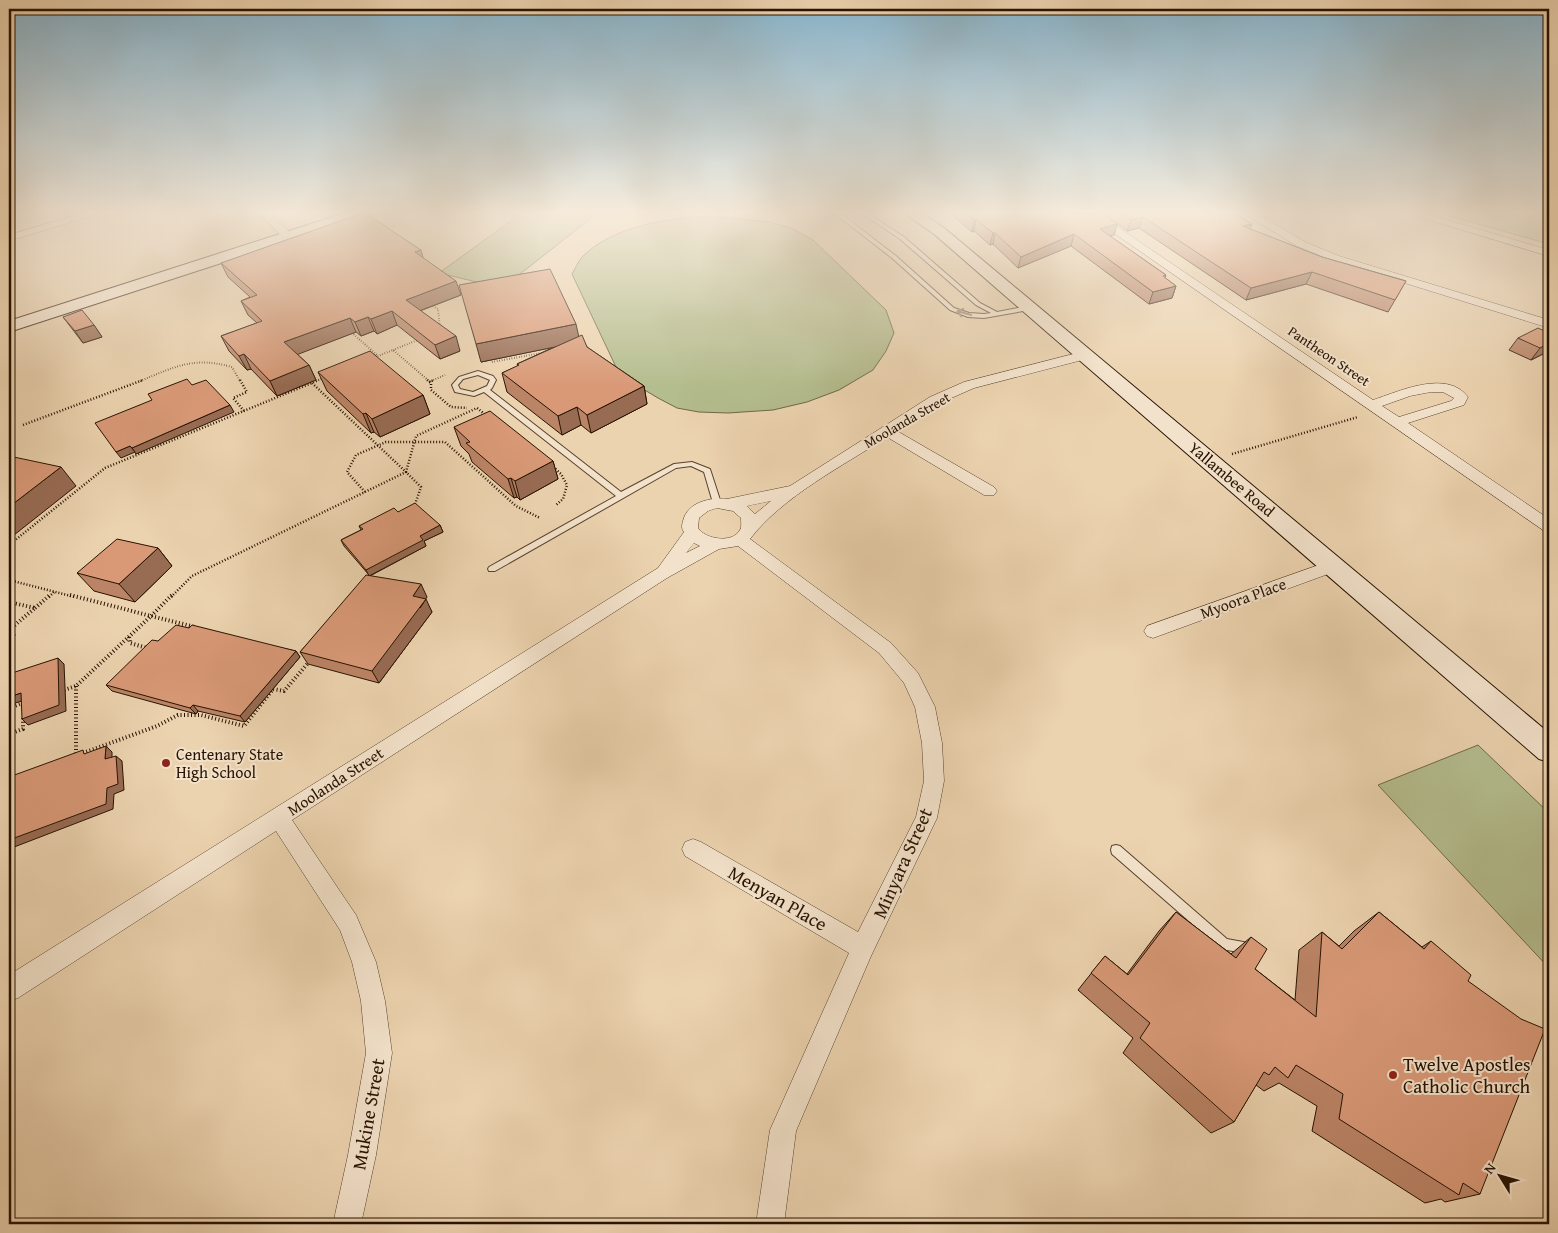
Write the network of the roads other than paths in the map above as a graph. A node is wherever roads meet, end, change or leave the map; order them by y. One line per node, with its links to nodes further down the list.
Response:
1 (185, 271): 10 (main road)
2 (909, 271): 8 (lane, one-way to 2)
3 (939, 271): 8 (lane)
4 (985, 271): 7 (main road, Yallambee Road)
5 (1176, 271): 13 (street, Pantheon Street)
6 (1376, 271): 9 (street)
7 (1029, 308): 8 (lane); 11 (main road, Yallambee Road)
8 (997, 315)
9 (1549, 324)
10 (9, 328)
11 (1085, 355): 15 (street, Moolanda Street); 24 (main road, Yallambee Road)
12 (486, 390): 12 (lane); 18 (lane)
13 (1376, 407): 14 (street, Pantheon Street); 14 (street)
14 (1398, 422): 20 (street, Pantheon Street)
15 (886, 430): 16 (street, Moolanda Street); 17 (street)
16 (796, 489): 19 (street, Moolanda Street); 22 (street, Moolanda Street)
17 (989, 491)
18 (621, 496): 19 (lane); 25 (lane)
19 (723, 504): 21 (street); 22 (street)
20 (1549, 526)
21 (692, 533): 23 (street); 26 (street, Moolanda Street)
22 (745, 533): 23 (street); 32 (street, Minyara Street)
23 (716, 544): 26 (street, Moolanda Street)
24 (1333, 566): 27 (street, Myoora Place); 28 (main road, Yallambee Road)
25 (492, 569)
26 (661, 574): 29 (street, Moolanda Street)
27 (1153, 631)
28 (1549, 750)
29 (279, 818): 34 (street, Moolanda Street); 35 (street, Mukine Street)
30 (693, 849): 32 (street, Menyan Place)
31 (1116, 850): 33 (lane)
32 (863, 948): 36 (street, Minyara Street)
33 (1260, 949)
34 (9, 989)
35 (347, 1224)
36 (770, 1224)

